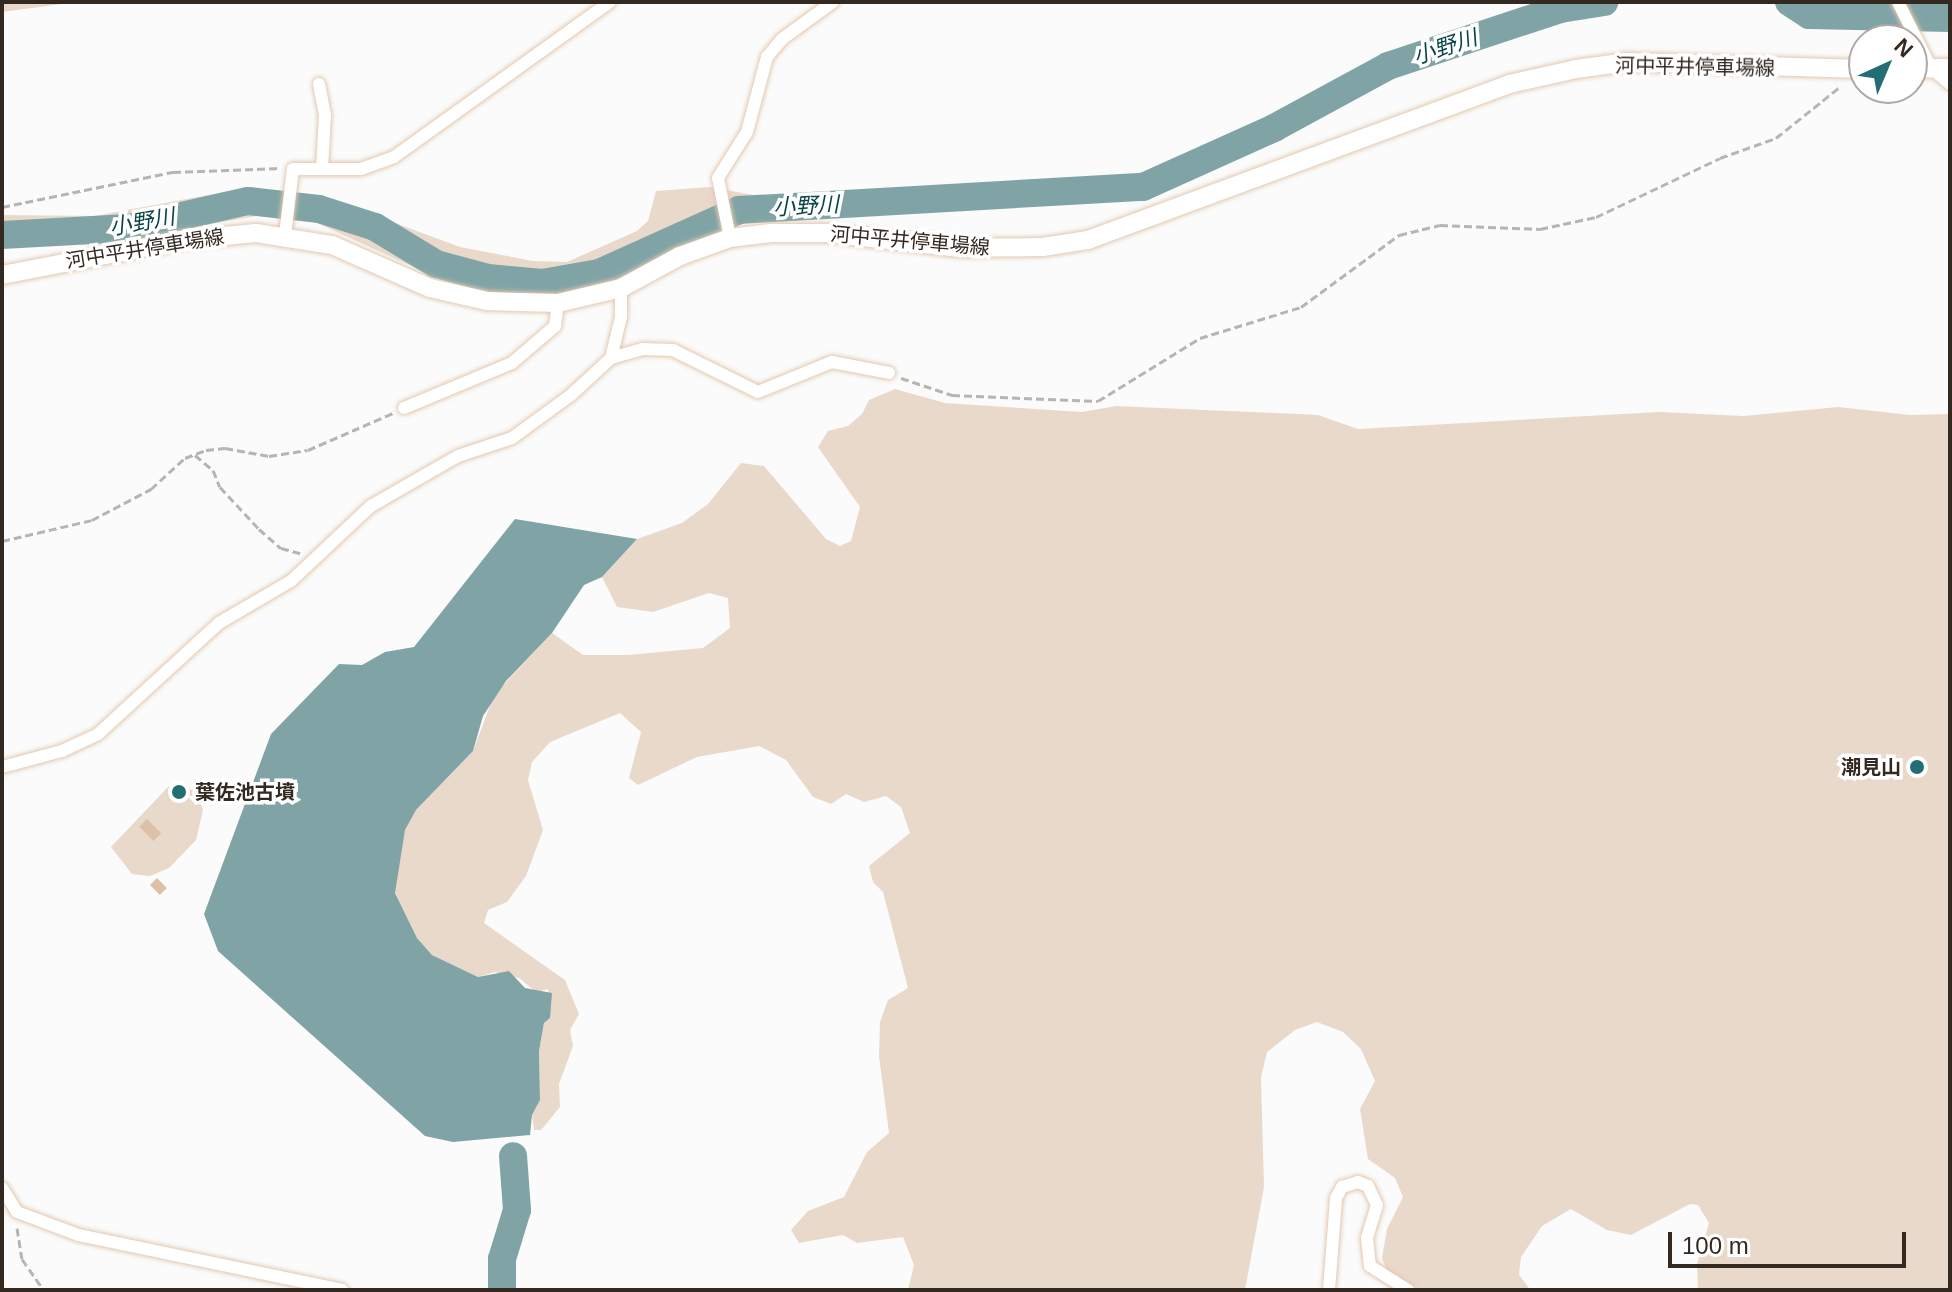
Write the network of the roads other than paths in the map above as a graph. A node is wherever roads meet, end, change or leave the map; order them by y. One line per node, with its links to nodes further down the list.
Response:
1 (610, 2): 8 (street)
2 (833, 2): 10 (street)
3 (1899, 3): 4 (street)
4 (1930, 66): 7 (street)
5 (1848, 75): 10 (main road, 河中平井停車場線)
6 (319, 84): 8 (street)
7 (1950, 84)
8 (322, 169): 9 (street)
9 (286, 229): 11 (main road, 河中平井停車場線); 13 (main road, 河中平井停車場線)
10 (729, 233): 12 (main road, 河中平井停車場線)
11 (2, 275)
12 (621, 288): 13 (main road, 河中平井停車場線); 14 (street)
13 (558, 303): 16 (street)
14 (611, 358): 15 (street); 17 (street)
15 (889, 373)
16 (404, 408)
17 (2, 767)
18 (2, 1188): 19 (street)
19 (17, 1212): 20 (street); 21 (street)
20 (2, 1214)
21 (342, 1290)
22 (1329, 1290): 23 (street)
23 (1408, 1290)

